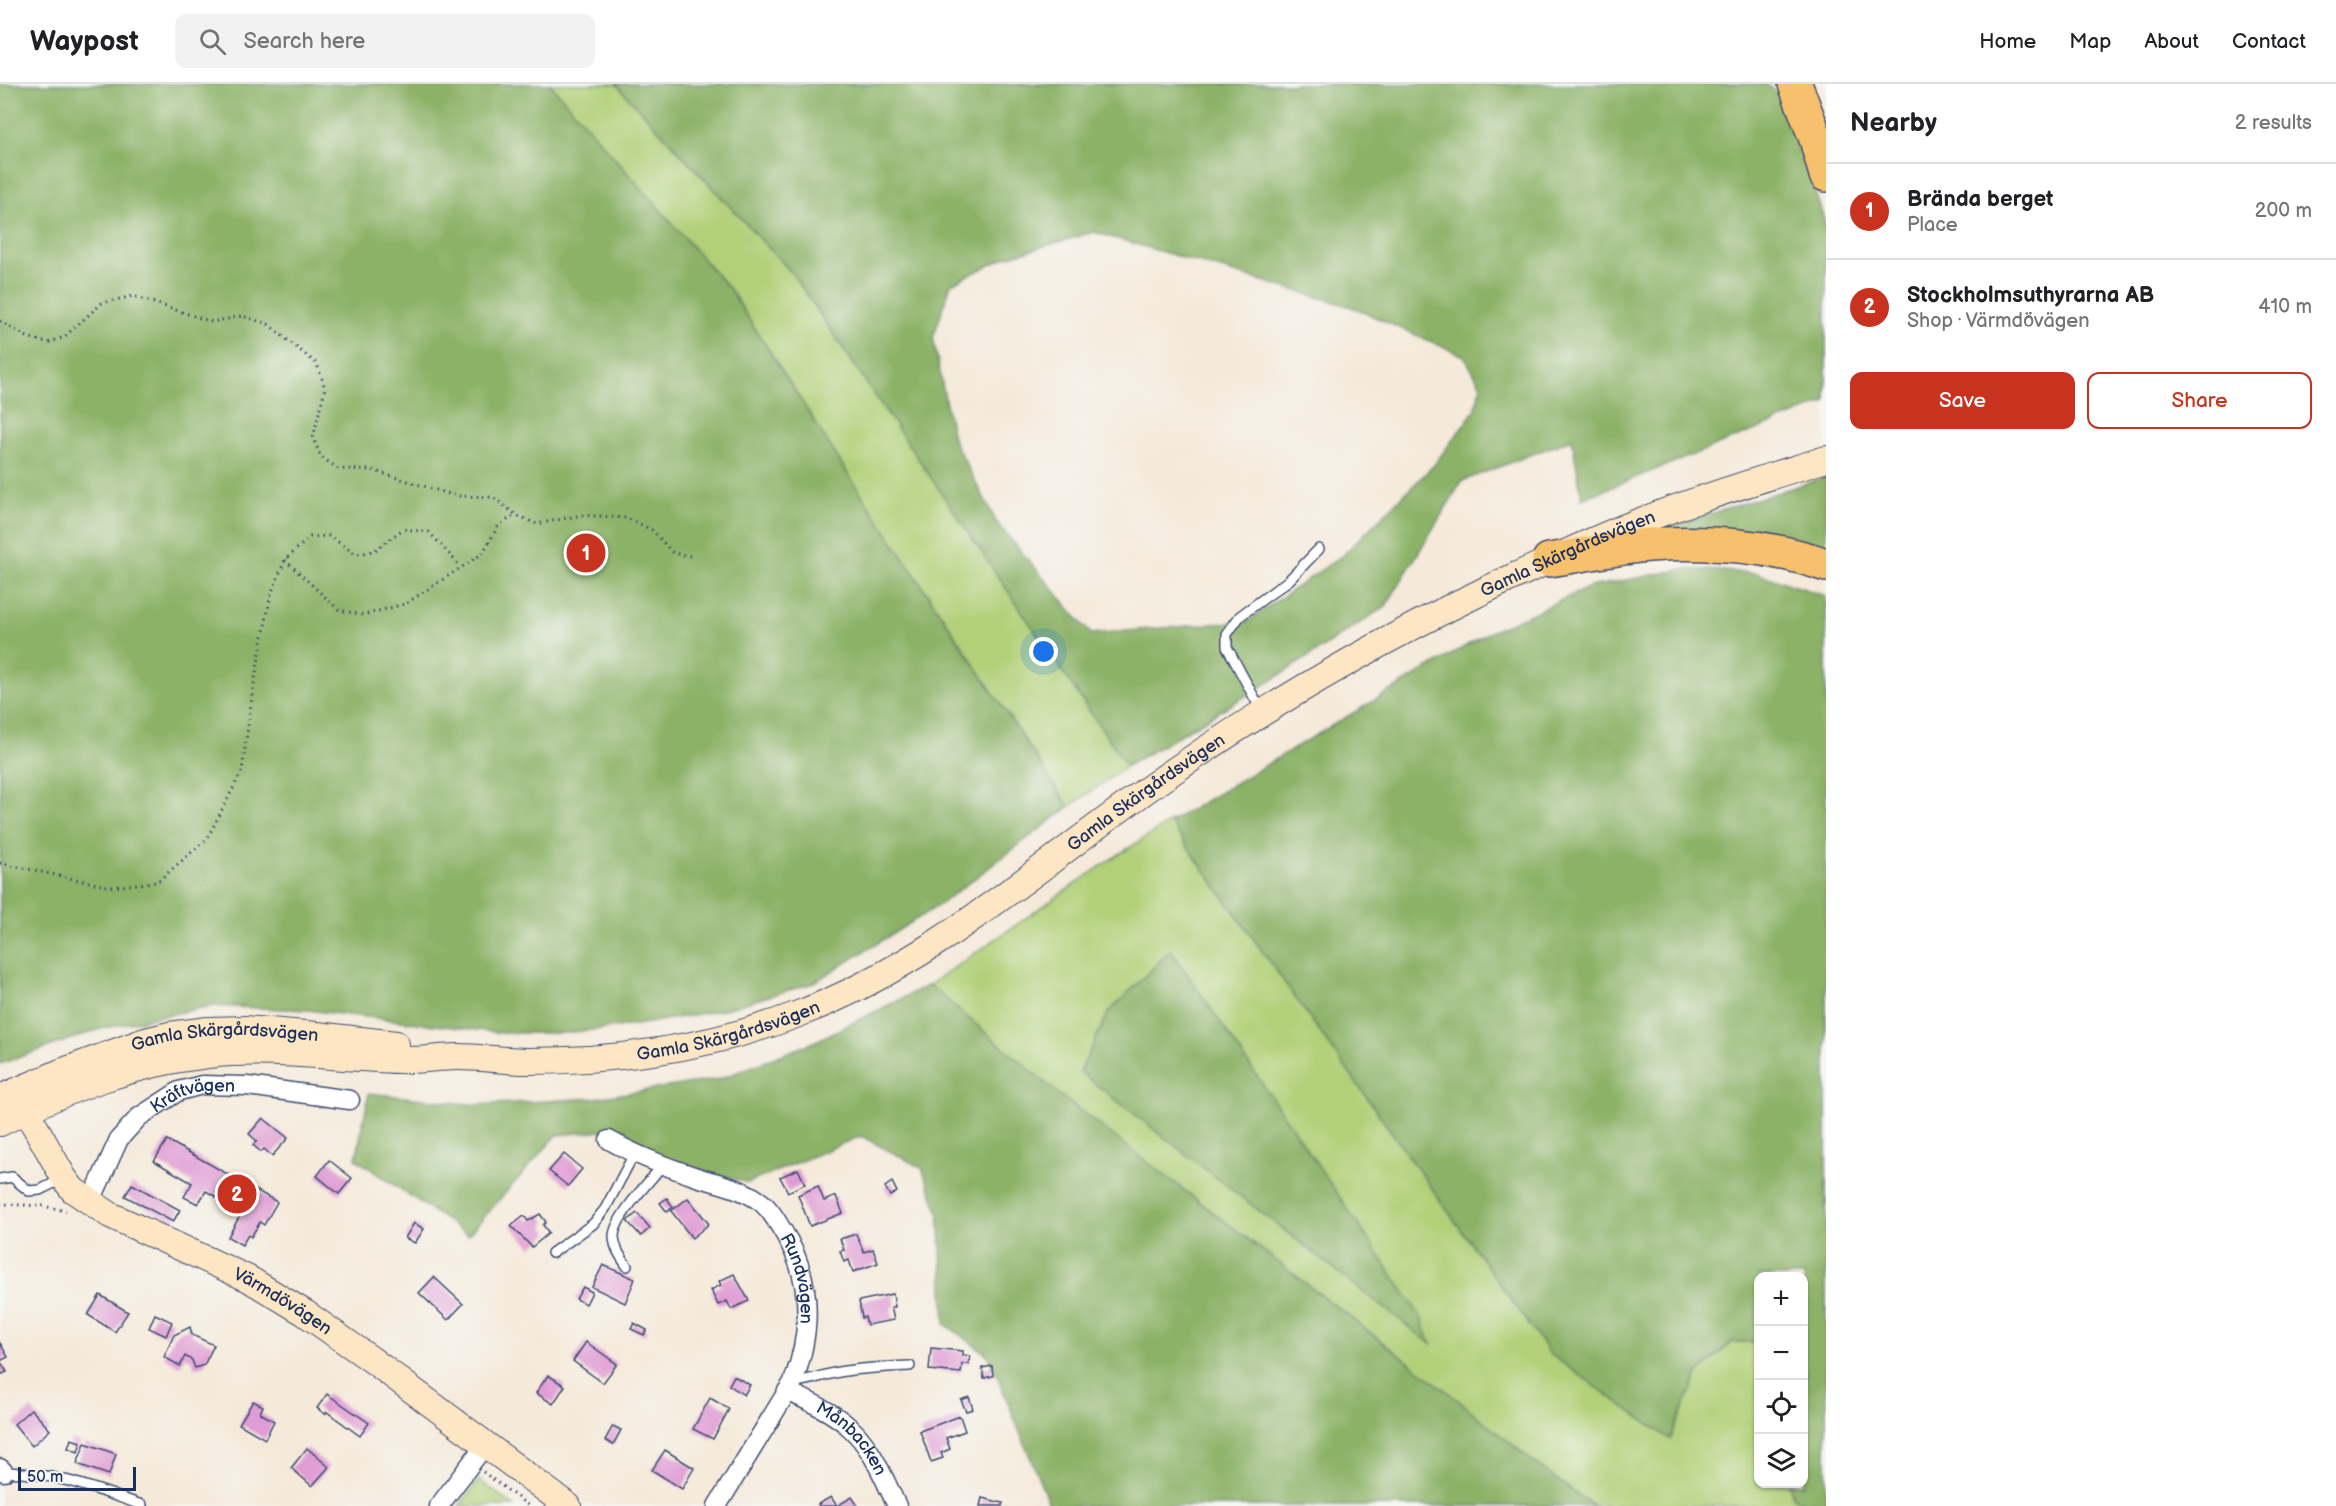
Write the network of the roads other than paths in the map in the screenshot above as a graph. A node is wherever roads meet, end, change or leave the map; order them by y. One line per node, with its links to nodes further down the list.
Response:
1 (1795, 84): 2 (highway)
2 (1826, 175)
3 (1826, 459): 5 (main road, Gamla Skärgårdsvägen)
4 (1319, 549): 7 (lane)
5 (1550, 560): 6 (highway); 7 (main road, Gamla Skärgårdsvägen)
6 (1826, 565)
7 (1263, 713): 8 (main road, Gamla Skärgårdsvägen)
8 (15, 1100): 10 (main road, Gamla Skärgårdsvägen); 14 (main road, Värmdövägen)
9 (350, 1100): 16 (street, Kräftvägen)
10 (0, 1123)
11 (609, 1140): 12 (street, Rundvägen)
12 (634, 1154): 13 (street, Rundvägen); 17 (lane)
13 (662, 1166): 18 (lane); 20 (street, Rundvägen)
14 (64, 1178): 15 (lane); 16 (main road, Värmdövägen)
15 (0, 1179)
16 (80, 1207): 21 (main road, Värmdövägen)
17 (552, 1254)
18 (627, 1266)
19 (910, 1366): 20 (lane)
20 (790, 1386): 26 (street, Rundvägen); 27 (street, Månbacken)
21 (478, 1454): 24 (street); 25 (main road, Värmdövägen)
22 (2, 1470): 23 (lane)
23 (142, 1505)
24 (439, 1506)
25 (568, 1506)
26 (717, 1506)
27 (897, 1506)

